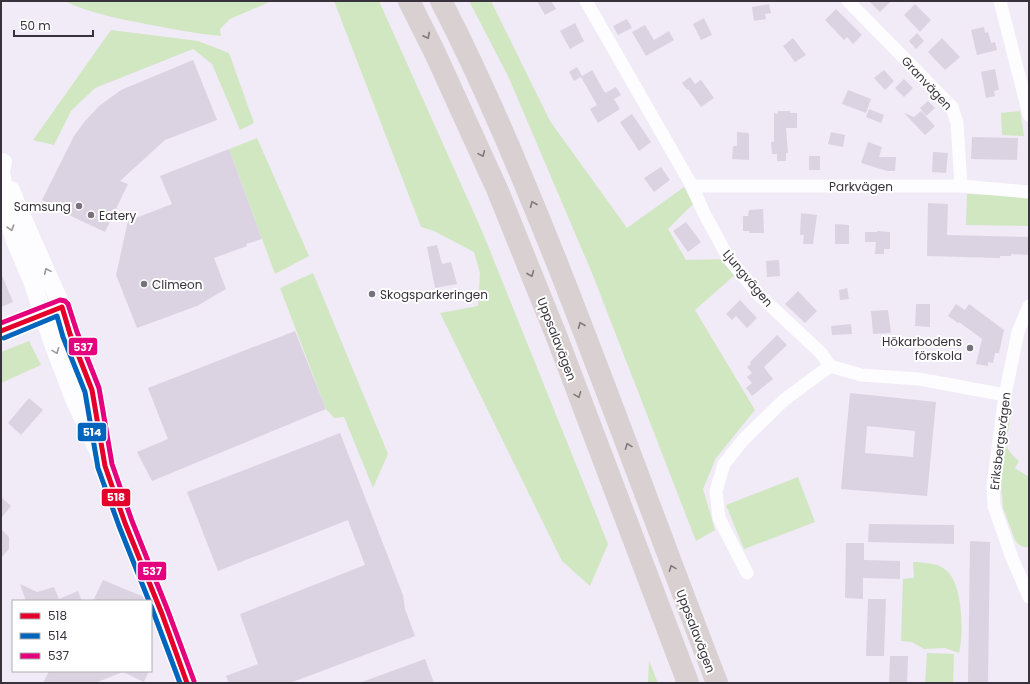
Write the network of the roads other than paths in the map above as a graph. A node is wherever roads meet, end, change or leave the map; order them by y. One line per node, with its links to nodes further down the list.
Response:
1 (409, 1): 21 (highway, Uppsalavägen, one-way to 21)
2 (441, 1): 22 (highway, Uppsalavägen, one-way to 2)
3 (586, 1): 8 (street, Ljungvägen)
4 (848, 1): 9 (street, Granvägen)
5 (1000, 1): 6 (street)
6 (1029, 114)
7 (2, 158): 12 (street, one-way to 7); 13 (street, one-way to 13)
8 (692, 186): 9 (street, Parkvägen); 15 (street, Ljungvägen)
9 (961, 186): 10 (street, Parkvägen)
10 (1029, 192)
11 (1029, 306): 16 (street, Eriksbergsvägen)
12 (62, 307): 13 (street); 17 (street)
13 (42, 314): 14 (street); 17 (street, one-way to 17)
14 (1, 331)
15 (830, 366): 16 (street); 18 (street)
16 (1005, 395): 19 (street, Eriksbergsvägen)
17 (105, 466): 20 (street)
18 (746, 573)
19 (1029, 597)
20 (187, 683)
21 (688, 683)
22 (717, 683)

